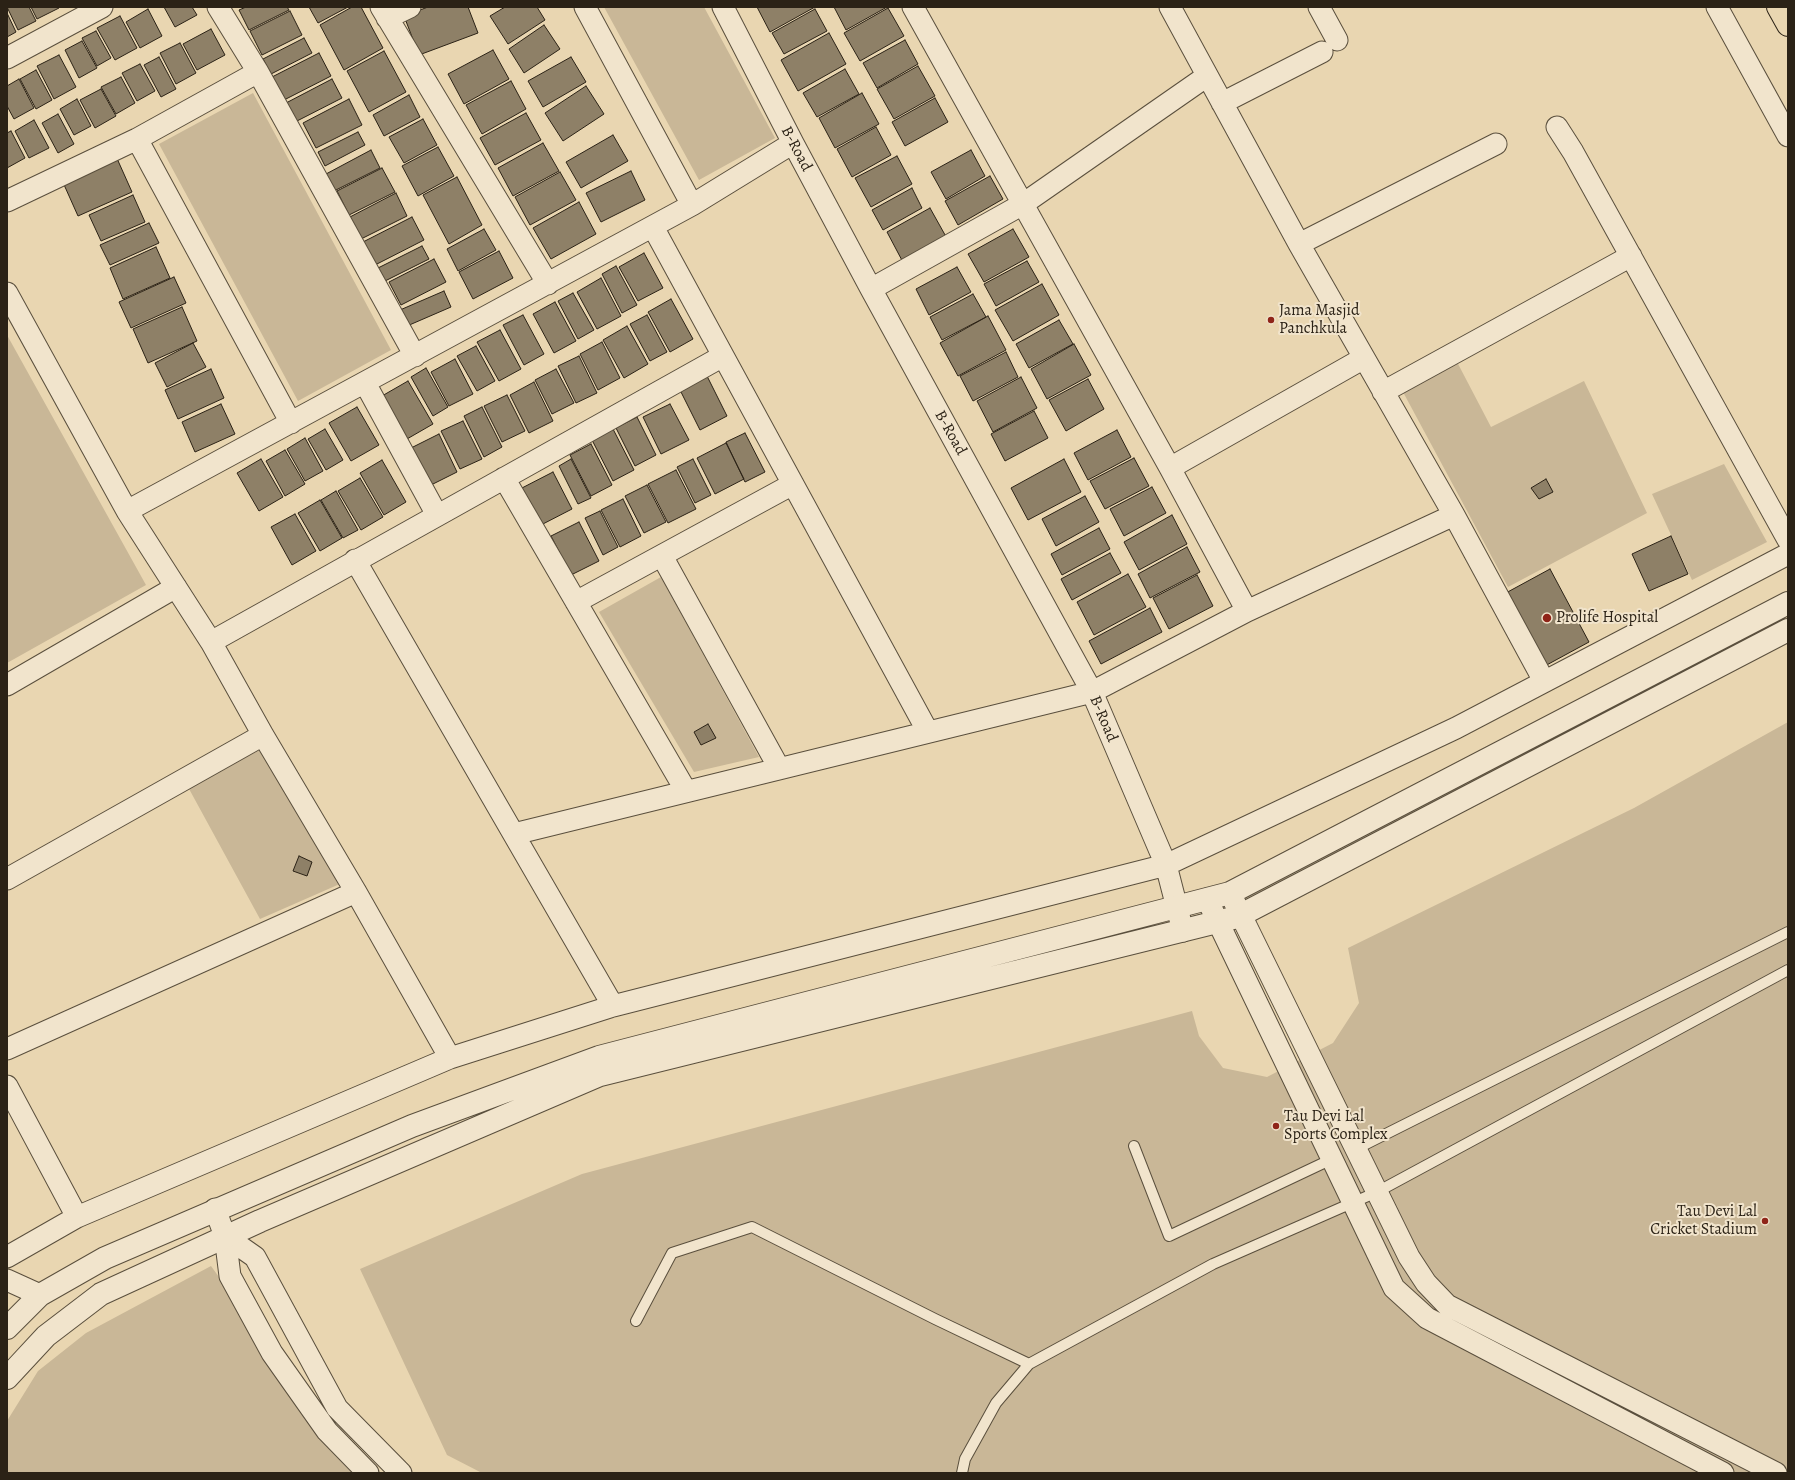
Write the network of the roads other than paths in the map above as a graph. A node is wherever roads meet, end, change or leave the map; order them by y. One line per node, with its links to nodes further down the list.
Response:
1 (102, 7): 13 (street)
2 (218, 7): 14 (street)
3 (410, 7): 11 (street)
4 (584, 7): 24 (street)
5 (723, 7): 20 (street, B-Road)
6 (913, 7): 23 (street)
7 (1170, 7): 15 (street)
8 (1319, 7): 16 (street)
9 (1716, 7): 18 (street)
10 (1778, 7): 12 (highway)
11 (384, 13): 28 (street)
12 (1788, 25)
13 (7, 58)
14 (258, 72): 19 (street); 31 (street)
15 (1207, 76): 16 (street); 23 (street)
16 (1222, 103): 26 (street)
17 (1557, 127): 27 (street)
18 (1788, 136)
19 (137, 138): 22 (street); 36 (street)
20 (793, 143): 24 (street); 29 (street, B-Road)
21 (1496, 144): 26 (street)
22 (7, 201)
23 (1023, 204): 29 (street); 37 (street)
24 (692, 205): 25 (street)
25 (653, 227): 28 (street); 32 (street)
26 (1299, 244): 33 (street)
27 (1631, 256): 35 (street); 43 (street)
28 (548, 284): 31 (street)
29 (871, 290): 55 (street, B-Road)
30 (7, 293): 40 (street)
31 (415, 356): 34 (street)
32 (723, 356): 38 (street); 39 (street)
33 (1364, 358): 35 (street); 37 (street)
34 (365, 383): 36 (street); 41 (street)
35 (1383, 392): 42 (street)
36 (291, 423): 40 (street)
37 (1170, 468): 50 (street)
38 (504, 478): 41 (street); 48 (street)
39 (793, 484): 45 (street); 56 (street)
40 (127, 511): 47 (street)
41 (438, 515): 46 (street)
42 (1454, 515): 50 (street); 53 (street)
43 (1788, 540)
44 (1788, 554): 53 (street)
45 (662, 556): 48 (street); 58 (street)
46 (355, 560): 52 (street); 60 (street)
47 (176, 587): 52 (street); 54 (street)
48 (576, 602): 59 (street)
49 (1788, 603): 64 (street)
50 (1247, 611): 55 (street)
51 (1788, 630): 67 (street)
52 (211, 642): 57 (street)
53 (1544, 681): 61 (street)
54 (7, 685)
55 (1092, 692): 56 (street); 61 (street, B-Road)
56 (928, 732): 58 (street)
57 (263, 735): 62 (street); 63 (street)
58 (779, 768): 59 (street)
59 (686, 791): 60 (street)
60 (514, 834): 72 (street)
61 (1166, 865): 66 (street, B-Road); 72 (street)
62 (7, 879)
63 (356, 892): 73 (street); 74 (street)
64 (1230, 893): 65 (street); 67 (street)
65 (1207, 899): 66 (street); 68 (street)
66 (1177, 907): 69 (street, B-Road); 81 (street)
67 (1241, 915): 68 (street); 77 (street)
68 (1218, 922): 69 (street); 78 (street)
69 (1183, 931): 83 (street)
70 (1788, 932): 77 (lane)
71 (1788, 970): 79 (lane)
72 (613, 1006): 74 (street)
73 (7, 1049)
74 (450, 1058): 82 (street)
75 (7, 1086): 82 (street)
76 (1134, 1146): 78 (lane)
77 (1356, 1149): 78 (street); 79 (street)
78 (1332, 1158): 80 (street)
79 (1377, 1192): 80 (lane); 95 (street)
80 (1353, 1202): 89 (lane); 94 (street)
81 (215, 1209): 83 (street); 86 (street)
82 (77, 1217): 84 (street)
83 (225, 1236): 90 (street); 91 (street); 92 (street)
84 (7, 1257)
85 (7, 1280): 86 (street)
86 (40, 1295): 88 (street)
87 (636, 1321): 89 (lane)
88 (7, 1328)
89 (1029, 1364): 93 (lane)
90 (7, 1378)
91 (368, 1473)
92 (401, 1473)
93 (962, 1473)
94 (1723, 1473)
95 (1776, 1473)

